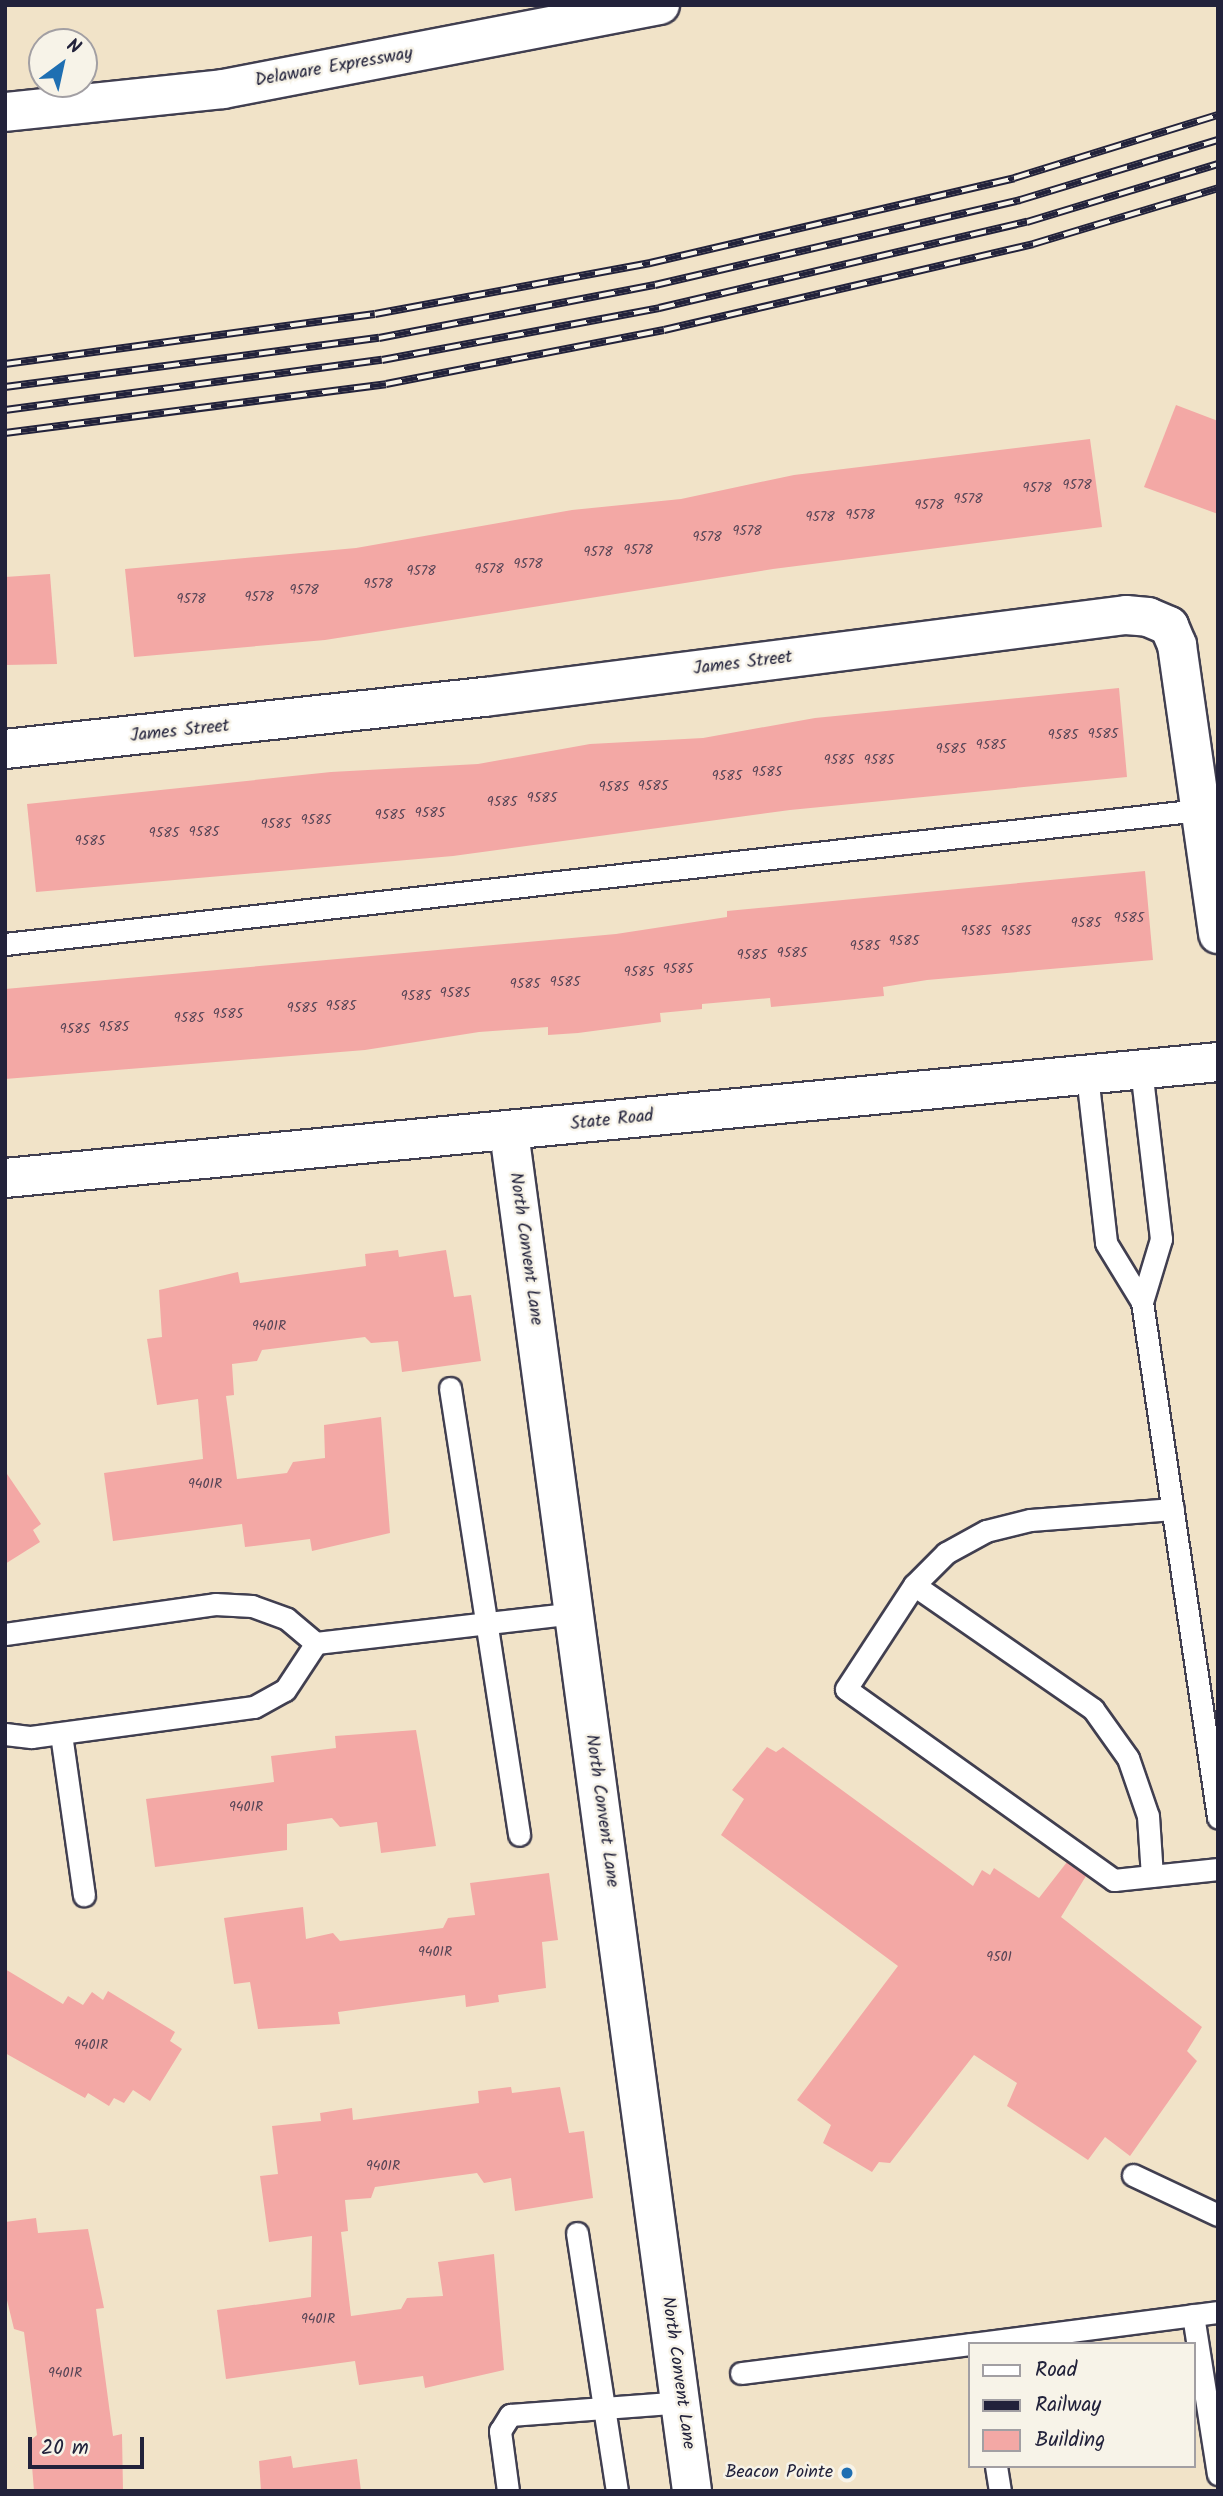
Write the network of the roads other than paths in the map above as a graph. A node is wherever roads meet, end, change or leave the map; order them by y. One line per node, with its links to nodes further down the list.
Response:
1 (660, 5): 2 (main road, Delaware Expressway)
2 (5, 112)
3 (5, 749): 4 (main road, James Street)
4 (1200, 810): 5 (main road, James Street); 6 (lane)
5 (1218, 934)
6 (5, 944)
7 (1218, 1062): 8 (main road, State Road)
8 (1141, 1069): 9 (main road, State Road); 12 (lane)
9 (1087, 1075): 10 (main road, State Road); 12 (lane)
10 (509, 1132): 11 (main road, State Road); 16 (main road, North Convent Lane)
11 (5, 1178)
12 (1142, 1301): 14 (lane)
13 (450, 1388): 17 (lane)
14 (1173, 1509): 15 (lane); 22 (lane)
15 (914, 1585): 25 (lane); 25 (lane)
16 (574, 1613): 17 (lane); 35 (main road, North Convent Lane)
17 (489, 1623): 19 (lane); 23 (lane)
18 (5, 1634): 19 (lane)
19 (316, 1643): 21 (lane)
20 (5, 1734): 21 (lane)
21 (61, 1734): 26 (lane)
22 (1218, 1817)
23 (519, 1835)
24 (1218, 1869): 25 (lane)
25 (1152, 1876)
26 (84, 1895)
27 (1133, 2175): 28 (lane)
28 (1218, 2215)
29 (577, 2233): 36 (lane)
30 (1218, 2312): 31 (lane)
31 (1193, 2315): 32 (lane); 38 (lane)
32 (985, 2342)
33 (968, 2344): 34 (lane)
34 (741, 2373)
35 (681, 2402): 36 (lane); 41 (main road, North Convent Lane)
36 (604, 2408): 39 (lane); 40 (lane)
37 (996, 2468): 42 (lane)
38 (1218, 2474)
39 (508, 2491)
40 (617, 2491)
41 (692, 2491)
42 (1000, 2491)

